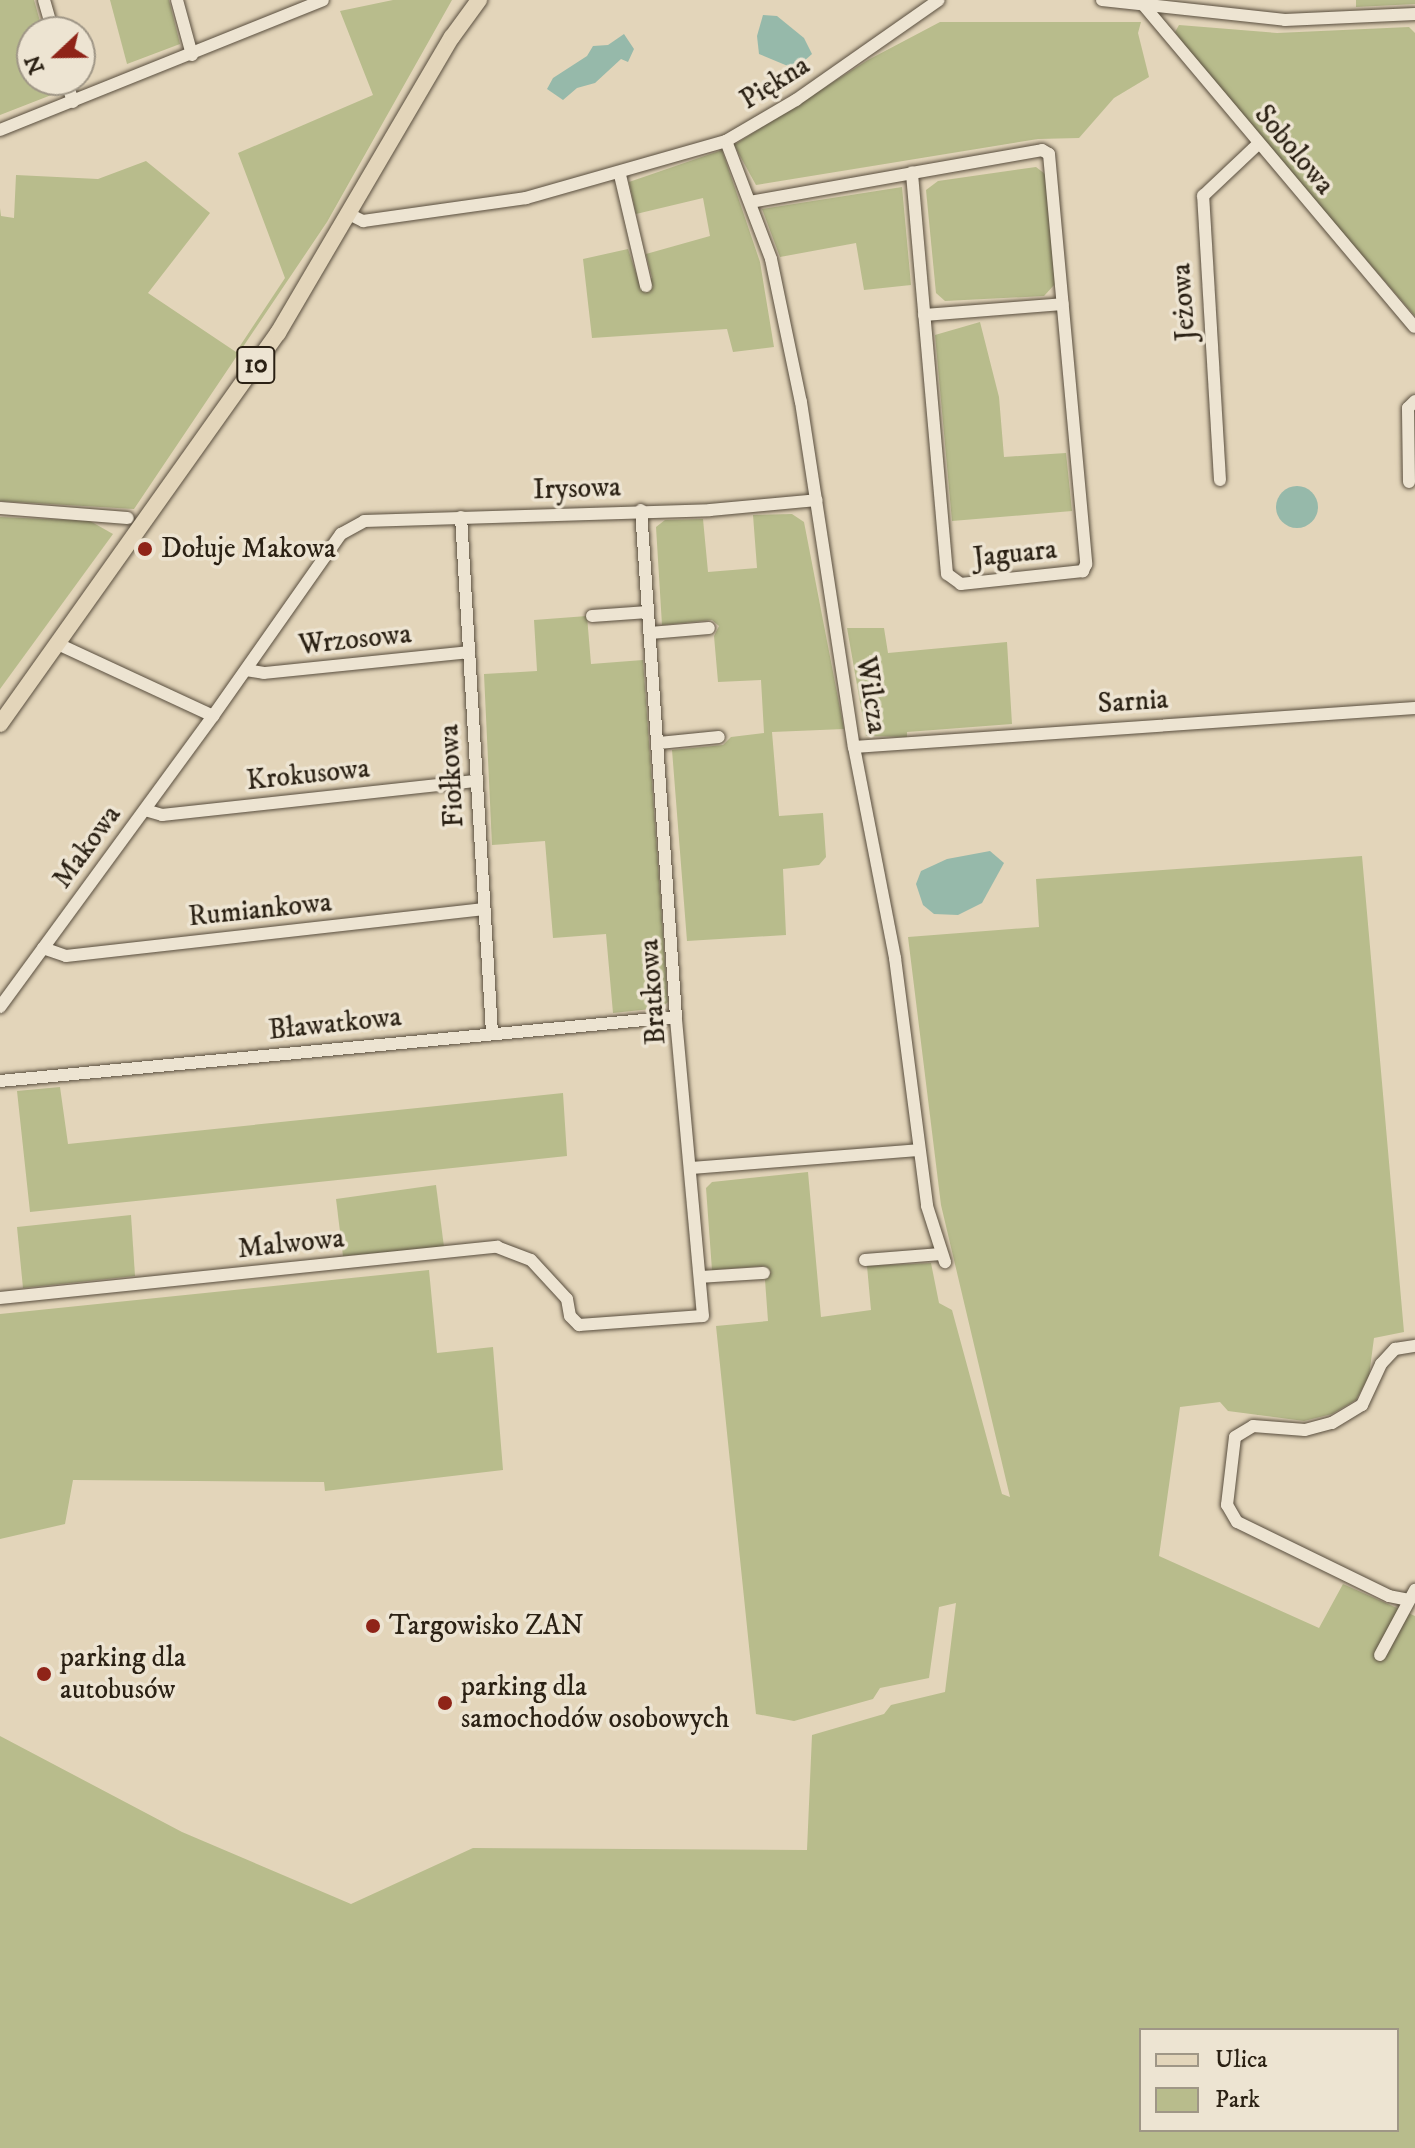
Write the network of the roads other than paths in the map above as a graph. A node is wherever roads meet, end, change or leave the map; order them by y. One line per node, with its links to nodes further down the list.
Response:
1 (177, 0): 8 (street)
2 (323, 0): 8 (street)
3 (479, 0): 17 (main road, 10)
4 (939, 0): 12 (street, Piękna)
5 (1102, 0): 6 (street)
6 (1140, 1): 7 (street); 13 (street, Sobolowa)
7 (1415, 14)
8 (192, 55): 10 (street)
9 (71, 96): 10 (street)
10 (73, 102): 11 (street)
11 (0, 130)
12 (726, 141): 15 (street, Piękna); 16 (street, Wilcza)
13 (1257, 145): 21 (street, Sobolowa); 23 (street, Jeżowa)
14 (912, 173): 16 (street, Jaguara); 19 (street, Jaguara); 20 (street, Jaguara)
15 (620, 175): 17 (street, Piękna); 18 (street)
16 (750, 202): 25 (street, Wilcza)
17 (349, 214): 35 (main road, 10)
18 (646, 286)
19 (1063, 304): 20 (street); 20 (street, Jaguara)
20 (924, 315)
21 (1415, 327)
22 (1415, 401): 24 (street)
23 (1220, 480)
24 (1409, 482)
25 (817, 500): 27 (street, Irysowa); 43 (street, Wilcza)
26 (0, 508): 29 (street)
27 (641, 510): 28 (street, Irysowa); 31 (street, Bratkowa)
28 (461, 517): 30 (street, Irysowa); 36 (street, Fiołkowa)
29 (128, 518)
30 (341, 534): 37 (street, Makowa)
31 (648, 612): 32 (street); 34 (street, Bratkowa)
32 (592, 616)
33 (709, 628): 34 (street)
34 (650, 633): 42 (street, Bratkowa)
35 (58, 644): 39 (street); 40 (main road, 10)
36 (469, 652): 37 (street, Wrzosowa); 44 (street, Fiołkowa)
37 (246, 670): 39 (street, Makowa)
38 (1415, 708): 43 (street, Sarnia)
39 (213, 716): 45 (street, Makowa)
40 (0, 724)
41 (719, 737): 42 (street)
42 (659, 743): 49 (street, Bratkowa)
43 (854, 747): 52 (street, Wilcza)
44 (477, 781): 45 (street, Krokusowa); 46 (street, Fiołkowa)
45 (145, 810): 47 (street, Makowa)
46 (484, 909): 47 (street, Rumiankowa); 50 (street, Fiołkowa)
47 (43, 948): 48 (street, Makowa)
48 (0, 1007)
49 (676, 1017): 50 (street, Bławatkowa); 53 (street, Bratkowa)
50 (492, 1032): 51 (street, Bławatkowa)
51 (0, 1081)
52 (918, 1150): 53 (street); 54 (street, Wilcza)
53 (691, 1168): 56 (street, Bratkowa)
54 (865, 1260)
55 (764, 1273): 56 (street)
56 (700, 1277): 58 (street, Bratkowa)
57 (0, 1298): 58 (street, Malwowa)
58 (567, 1299)
59 (1415, 1346): 60 (street)
60 (1412, 1595): 61 (street)
61 (1380, 1655)

